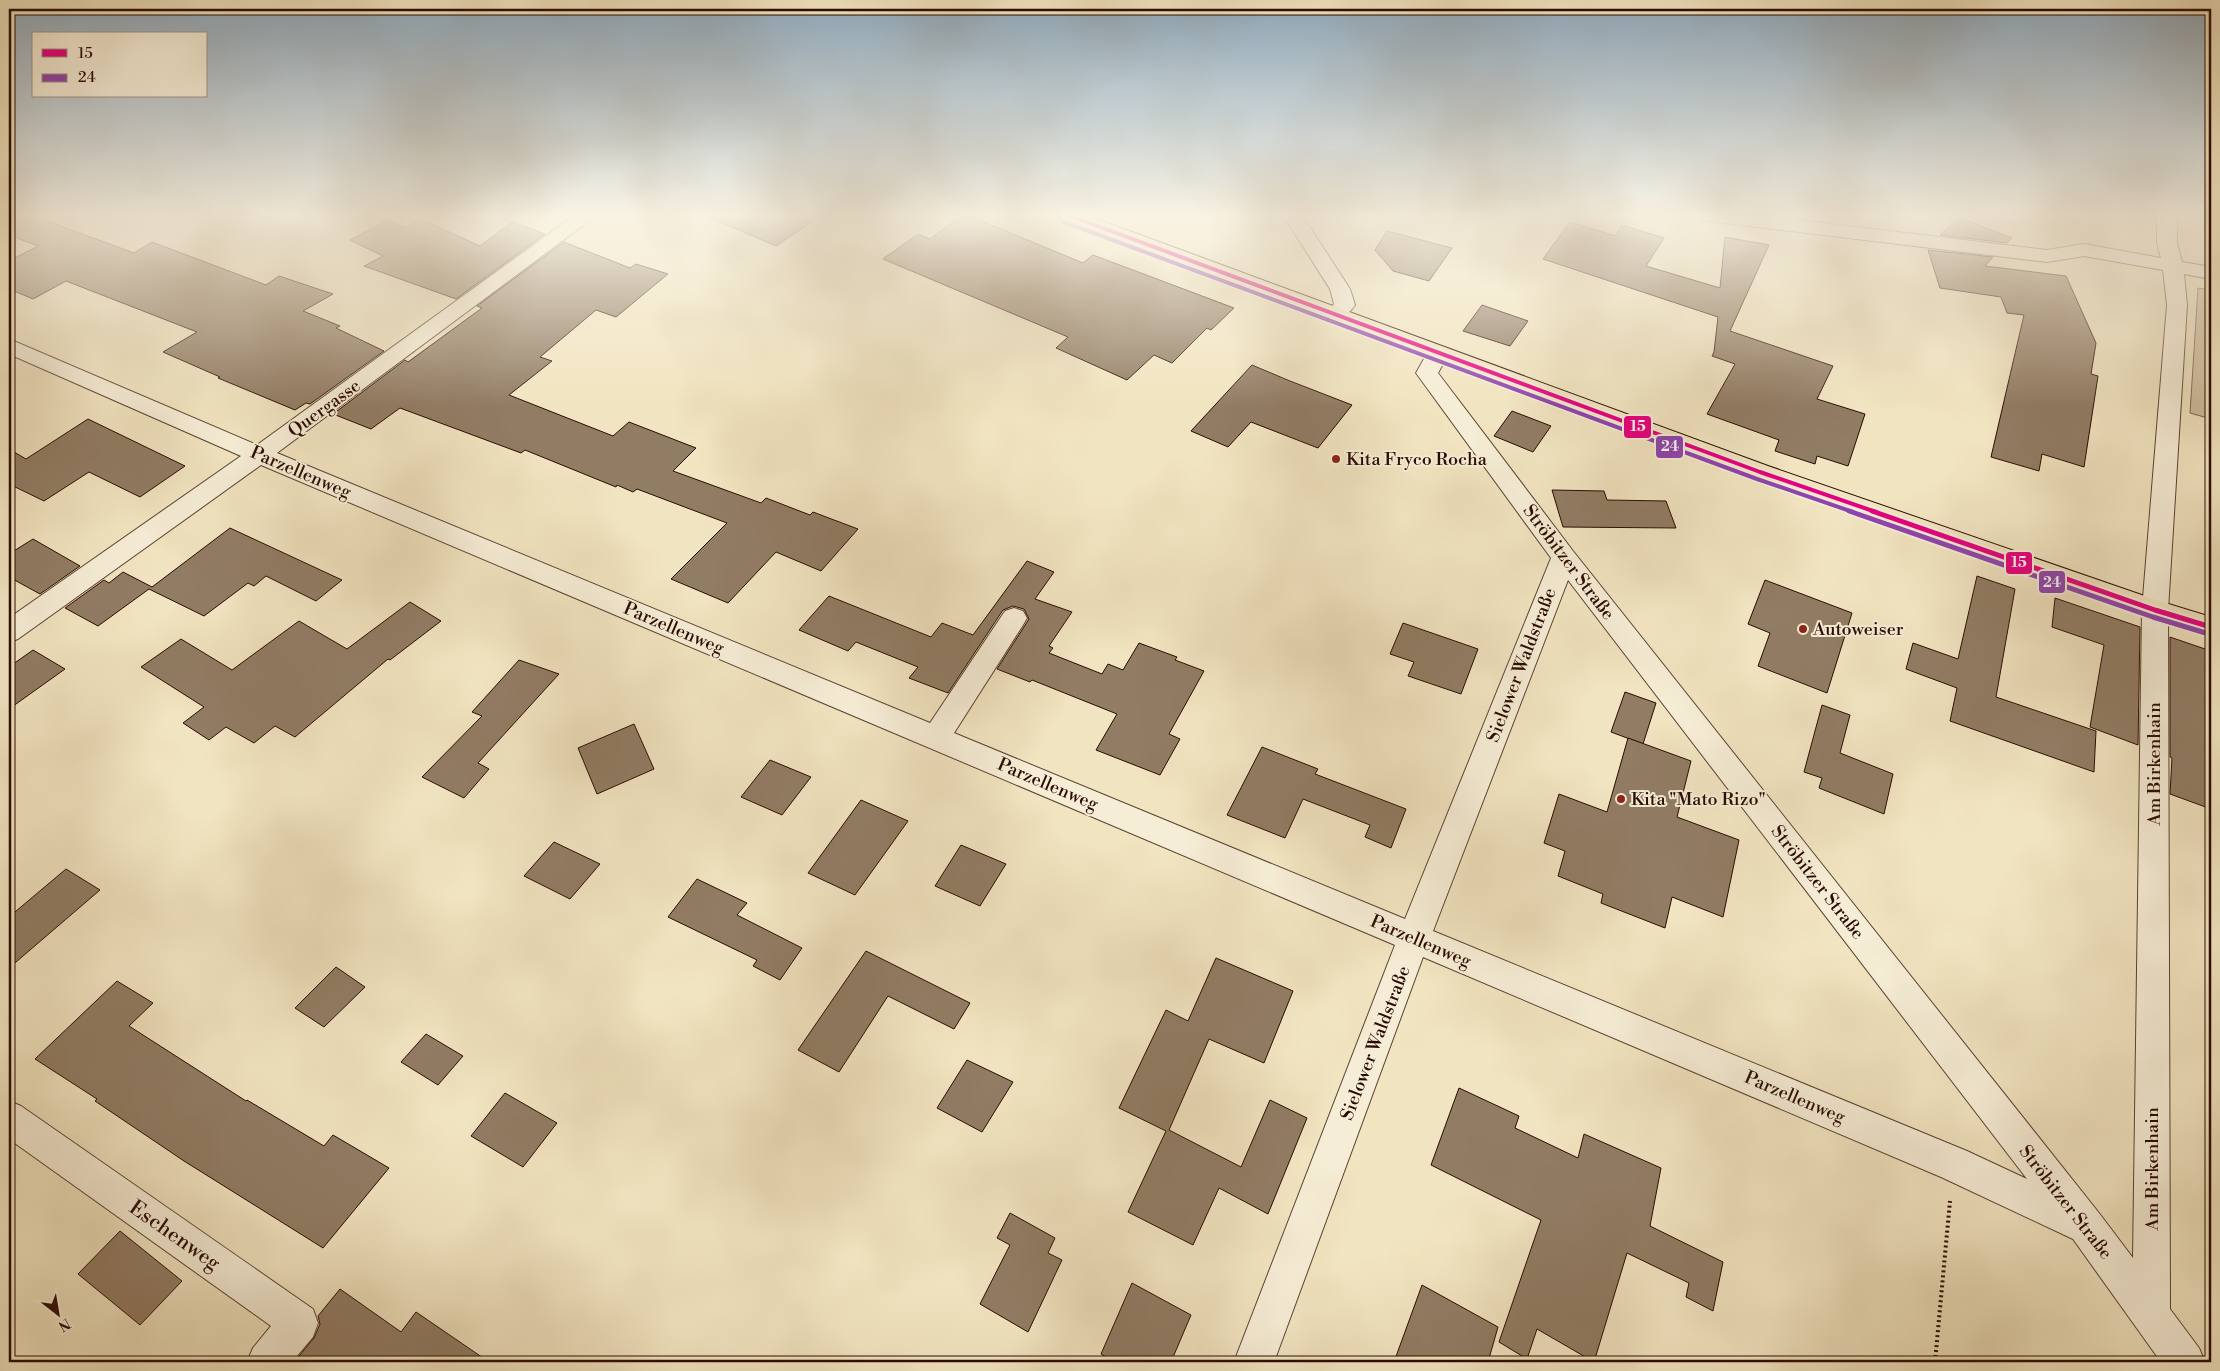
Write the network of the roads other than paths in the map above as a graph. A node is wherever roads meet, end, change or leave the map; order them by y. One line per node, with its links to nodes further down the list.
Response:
1 (500, 279): 8 (street, Quergasse)
2 (1240, 279): 5 (main road)
3 (1334, 279): 5 (street)
4 (2175, 279): 10 (street, Am Birkenhain)
5 (1335, 314): 7 (main road)
6 (9, 346): 8 (street, Parzellenweg)
7 (1438, 353): 9 (street, Ströbitzer Straße); 10 (main road)
8 (259, 455): 13 (street, Quergasse); 14 (street, Parzellenweg)
9 (1564, 557): 15 (street, Sielower Waldstraße); 17 (street, Ströbitzer Straße)
10 (2155, 610): 12 (main road); 18 (street, Am Birkenhain)
11 (1014, 618): 14 (street)
12 (2211, 627)
13 (9, 632)
14 (936, 737): 15 (street, Parzellenweg)
15 (1414, 938): 17 (street, Parzellenweg); 20 (street, Sielower Waldstraße)
16 (9, 1118): 19 (street, Eschenweg)
17 (2086, 1226): 18 (street, Ströbitzer Straße)
18 (2151, 1315): 21 (street, Ströbitzer Straße)
19 (267, 1362)
20 (1254, 1362)
21 (2185, 1362)

